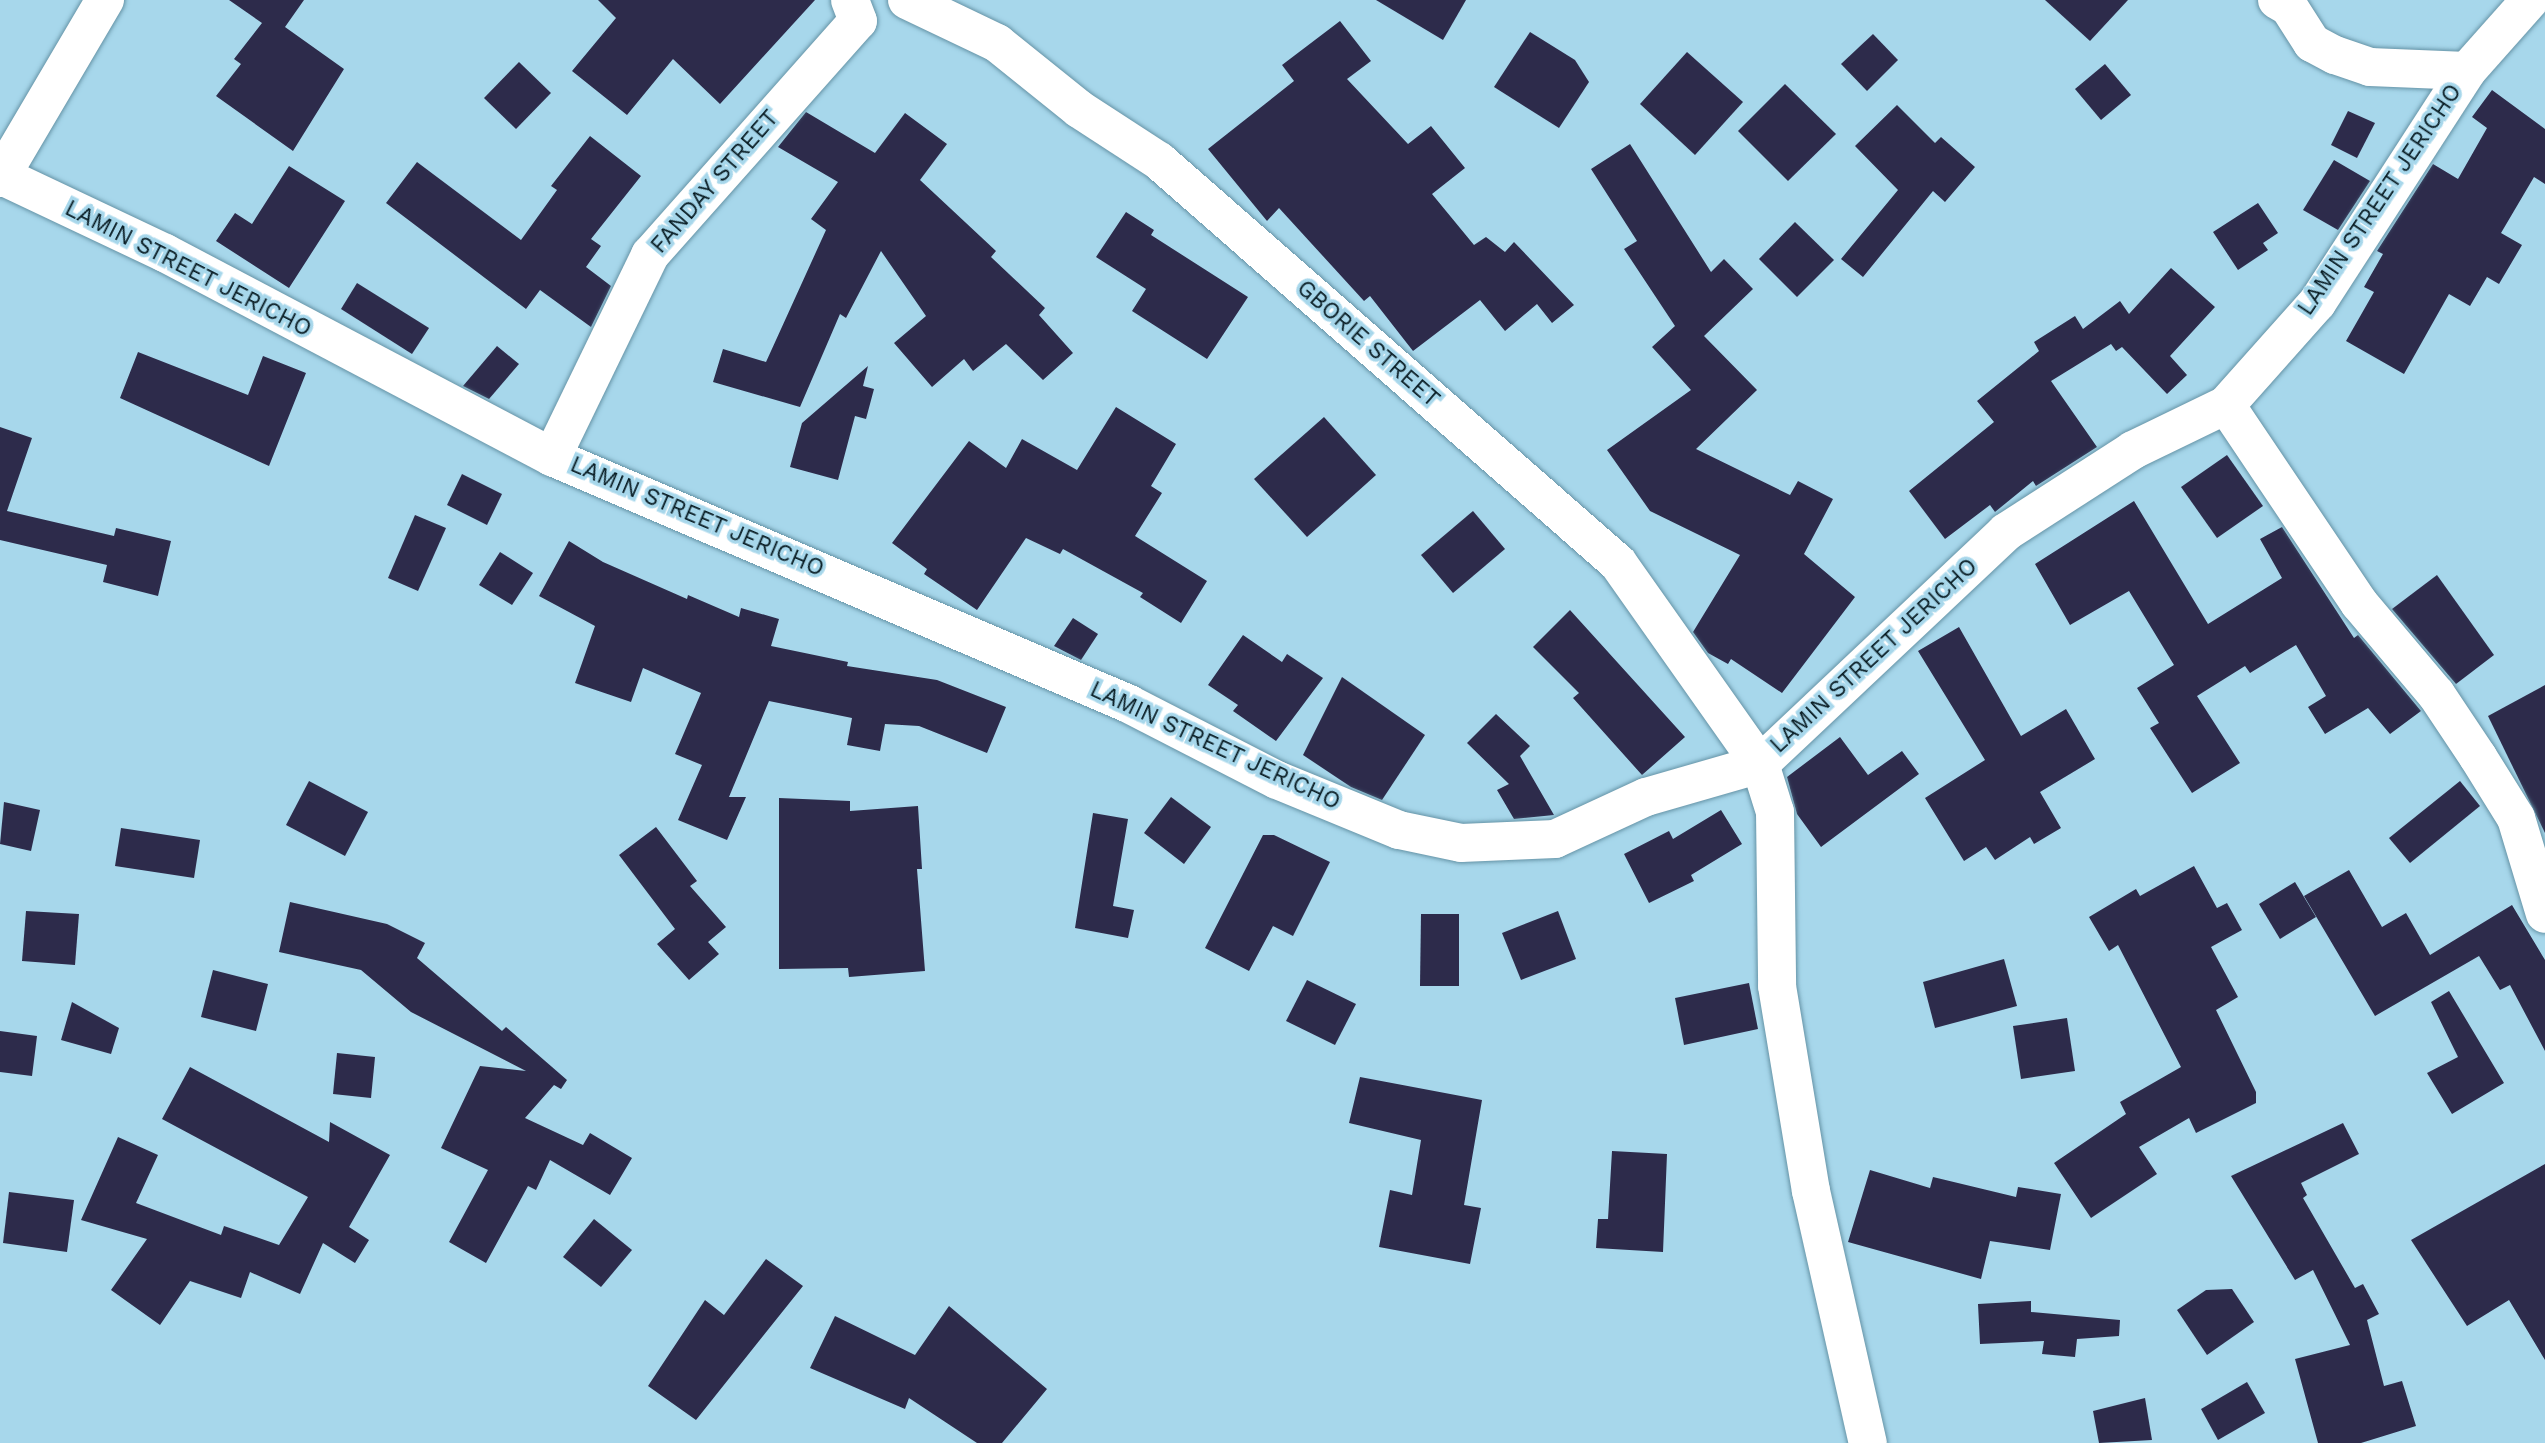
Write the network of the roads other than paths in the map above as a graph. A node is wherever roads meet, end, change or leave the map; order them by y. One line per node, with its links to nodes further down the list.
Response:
1 (105, 0): 7 (street)
2 (850, 0): 9 (street, FANDAY STREET)
3 (907, 0): 10 (street, GBORIE STREET)
4 (2277, 0): 6 (street)
5 (2530, 0): 6 (street, LAMIN STREET JERICHO)
6 (2467, 71): 8 (street, LAMIN STREET JERICHO)
7 (0, 176): 9 (street, LAMIN STREET JERICHO)
8 (2226, 405): 10 (street, LAMIN STREET JERICHO); 11 (street)
9 (552, 457): 10 (street, LAMIN STREET JERICHO)
10 (1760, 764): 12 (street, GBORIE STREET)
11 (2545, 914)
12 (1868, 1443)

